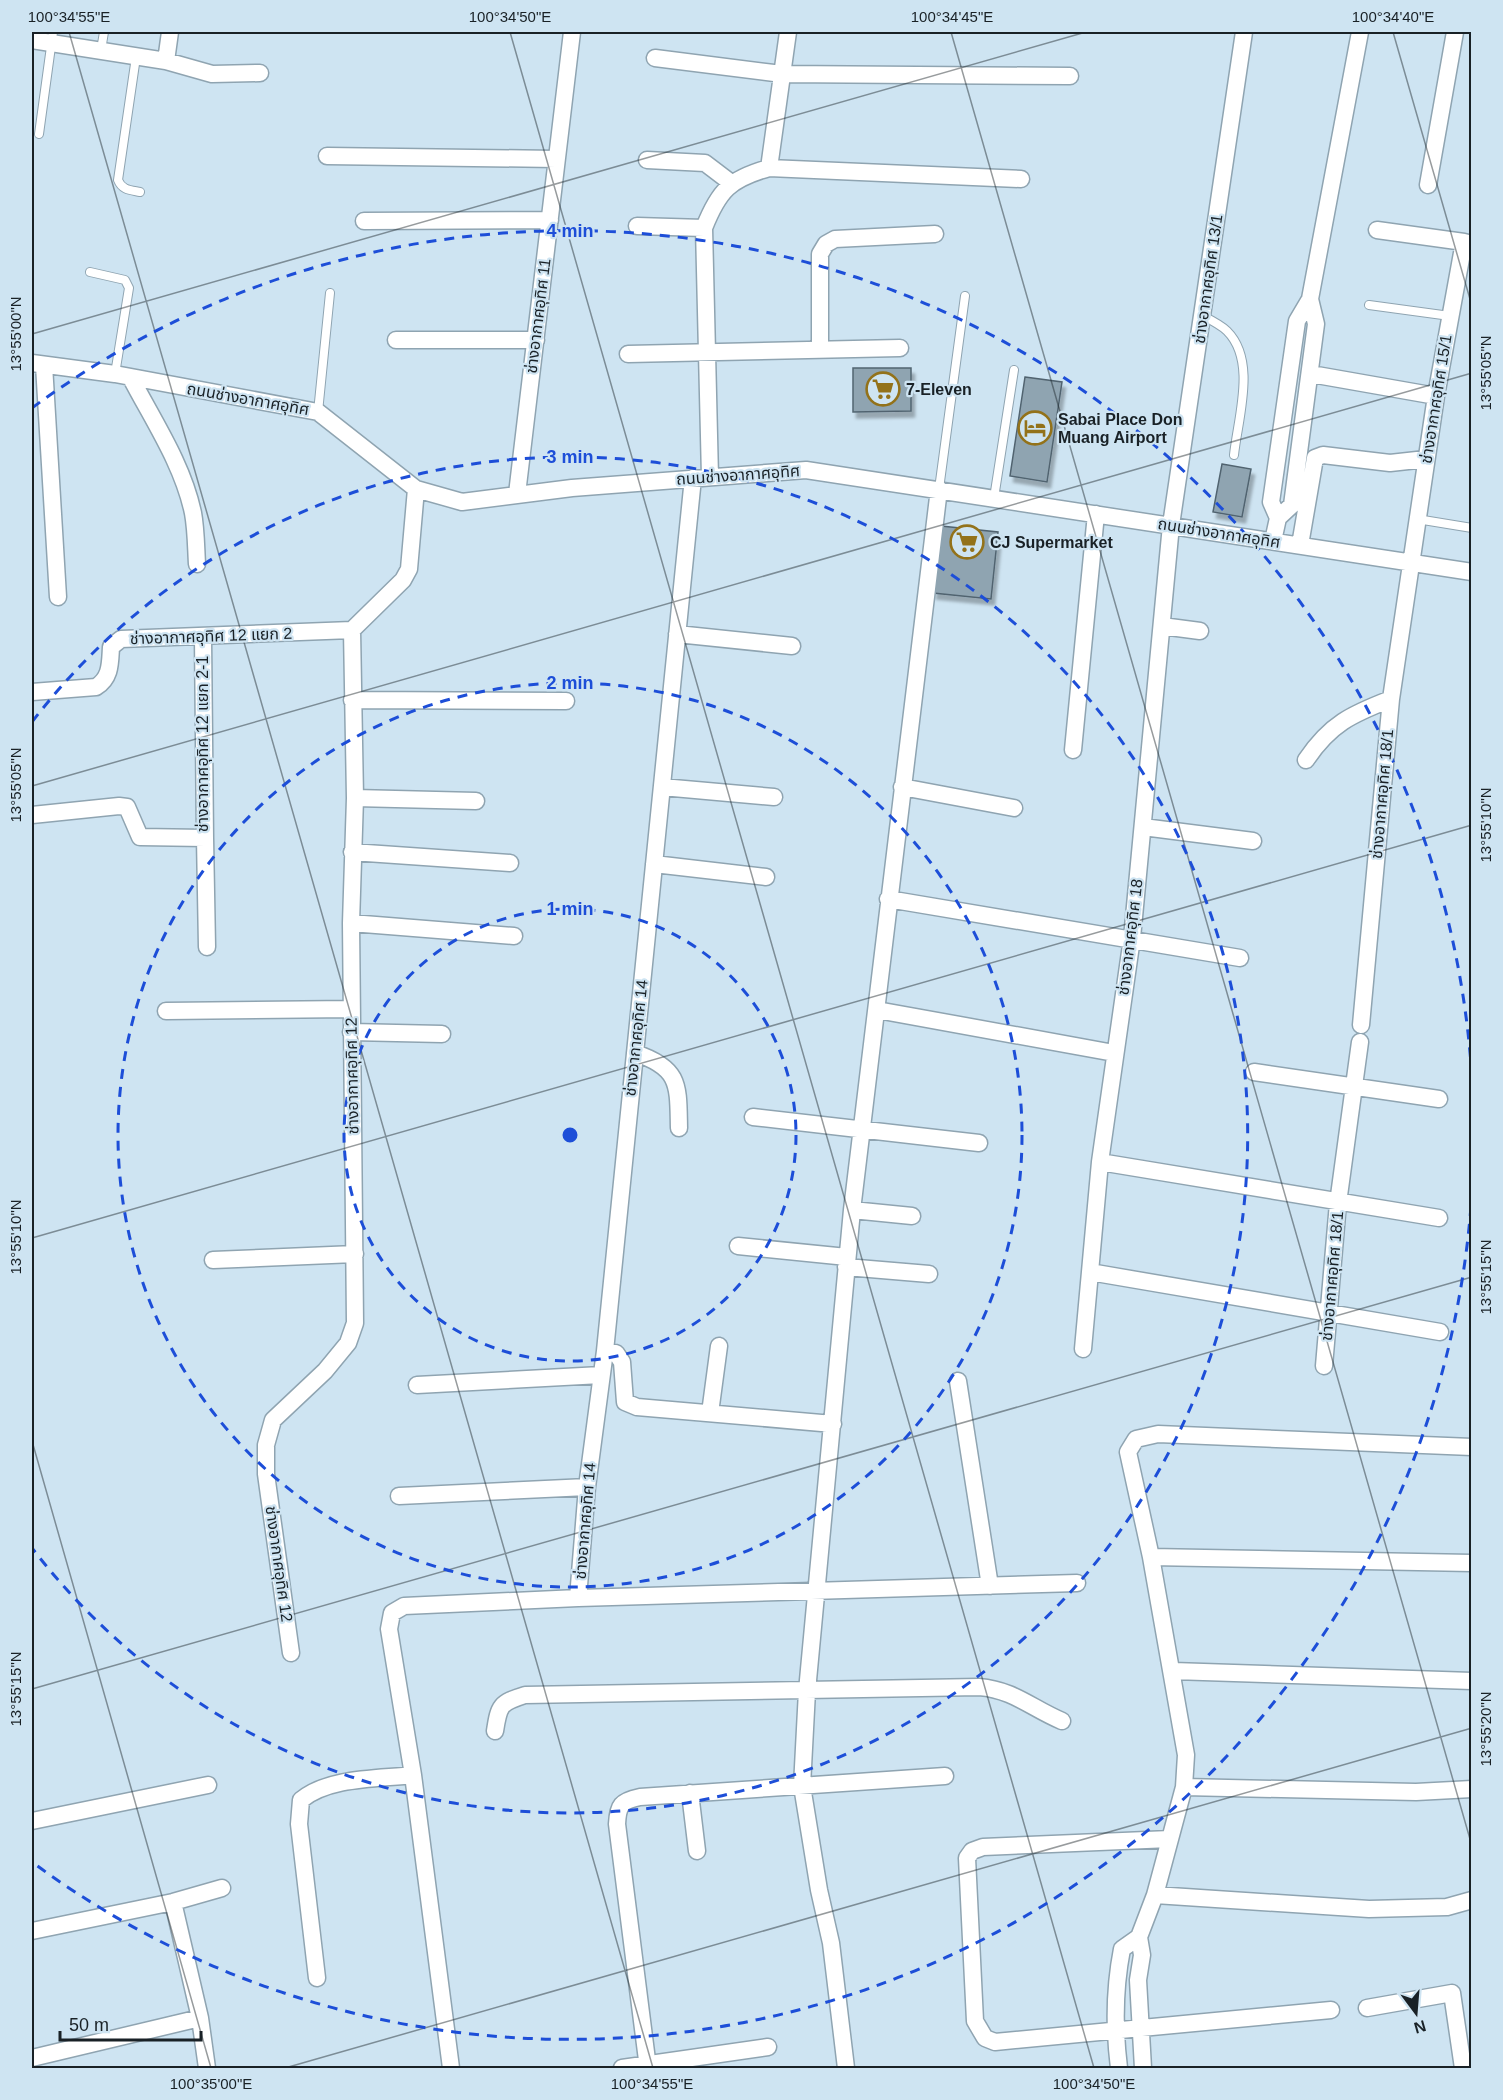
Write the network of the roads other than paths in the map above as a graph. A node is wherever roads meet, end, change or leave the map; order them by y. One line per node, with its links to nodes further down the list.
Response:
1 (104, 32): 10 (lane)
2 (170, 32): 13 (street)
3 (572, 32): 19 (street, ช่างอากาศอุทิศ 11)
4 (788, 32): 15 (street)
5 (1244, 32): 38 (street, ช่างอากาศอุทิศ 13/1)
6 (1360, 32): 36 (street)
7 (1455, 32): 24 (street)
8 (53, 37): 9 (street); 10 (street); 17 (lane)
9 (32, 40)
10 (101, 50): 11 (street)
11 (136, 57): 13 (street); 25 (lane)
12 (655, 58): 15 (street)
13 (166, 61): 14 (street)
14 (260, 73)
15 (782, 74): 16 (street); 21 (street)
16 (1070, 76)
17 (39, 134)
18 (327, 156): 19 (street)
19 (556, 159): 26 (street, ช่างอากาศอุทิศ 11)
20 (647, 160): 23 (street)
21 (768, 168): 22 (street); 23 (street)
22 (1021, 179)
23 (730, 182): 29 (street)
24 (1428, 185)
25 (140, 192)
26 (550, 220): 27 (street); 40 (street, ช่างอากาศอุทิศ 11)
27 (364, 221)
28 (637, 226): 29 (street)
29 (704, 228): 44 (street, ช่างอากาศอุทิศ 14)
30 (1377, 230): 32 (street)
31 (935, 234): 43 (street)
32 (1468, 243): 39 (street, ช่างอากาศอุทิศ 15/1)
33 (90, 272): 49 (lane)
34 (330, 293): 51 (lane)
35 (965, 296): 56 (lane)
36 (1310, 299): 48 (street); 60 (street)
37 (1369, 305): 39 (lane)
38 (1203, 316): 52 (lane); 62 (street, ช่างอากาศอุทิศ 13/1)
39 (1450, 316): 50 (street, ช่างอากาศอุทิศ 15/1)
40 (536, 339): 41 (street); 57 (street, ช่างอากาศอุทิศ 11)
41 (396, 340)
42 (900, 348): 43 (street)
43 (820, 349): 44 (street)
44 (707, 352): 45 (street); 54 (street, ช่างอากาศอุทิศ 14)
45 (628, 354)
46 (38, 364): 49 (street, ถนนช่างอากาศอุทิศ); 69 (street)
47 (1014, 370): 58 (lane)
48 (1311, 374): 50 (street); 60 (street)
49 (123, 376): 51 (street, ถนนช่างอากาศอุทิศ); 66 (street)
50 (1436, 396): 53 (street, ช่างอากาศอุทิศ 15/1)
51 (318, 412): 55 (street, ถนนช่างอากาศอุทิศ)
52 (1234, 455)
53 (1426, 459): 61 (street, ช่างอากาศอุทิศ 15/1); 65 (street)
54 (702, 477): 56 (street, ถนนช่างอากาศอุทิศ); 57 (street, ถนนช่างอากาศอุทิศ); 73 (street, ช่างอากาศอุทิศ 14)
55 (416, 489): 57 (street, ถนนช่างอากาศอุทิศ); 71 (street)
56 (939, 489): 58 (street, ถนนช่างอากาศอุทิศ); 83 (street)
57 (517, 494)
58 (994, 498): 59 (street, ถนนช่างอากาศอุทิศ)
59 (1096, 514): 62 (street, ถนนช่างอากาศอุทิศ); 80 (street)
60 (1278, 518): 64 (street)
61 (1417, 519): 63 (lane); 67 (street, ช่างอากาศอุทิศ 15/1)
62 (1171, 525): 64 (street, ถนนช่างอากาศอุทิศ); 70 (street, ช่างอากาศอุทิศ 18)
63 (1472, 528)
64 (1273, 541): 65 (street, ถนนช่างอากาศอุทิศ)
65 (1300, 546): 67 (street, ถนนช่างอากาศอุทิศ)
66 (197, 564)
67 (1410, 564): 68 (street, ถนนช่างอากาศอุทิศ); 77 (street, ช่างอากาศอุทิศ 18/1)
68 (1472, 572)
69 (58, 597)
70 (1162, 626): 72 (street); 89 (street, ช่างอากาศอุทิศ 18)
71 (351, 630): 74 (street, ช่างอากาศอุทิศ 12 แยก 2); 78 (street, ช่างอากาศอุทิศ 12)
72 (1200, 631)
73 (677, 634): 75 (street); 82 (street, ช่างอากาศอุทิศ 14)
74 (203, 638): 76 (street, ช่างอากาศอุทิศ 12 แยก 2); 90 (street, ช่างอากาศอุทิศ 12 แยก 2-1)
75 (792, 646)
76 (32, 692)
77 (1391, 699): 81 (street); 105 (street, ช่างอากาศอุทิศ 18/1)
78 (352, 700): 79 (street); 85 (street, ช่างอากาศอุทิศ 12)
79 (566, 701)
80 (1073, 750)
81 (1306, 760)
82 (662, 787): 84 (street); 94 (street, ช่างอากาศอุทิศ 14)
83 (902, 787): 87 (street); 96 (street)
84 (774, 797)
85 (355, 798): 86 (street); 92 (street, ช่างอากาศอุทิศ 12)
86 (476, 801)
87 (1014, 808)
88 (32, 815): 90 (street, ช่างอากาศอุทิศ 12 แยก 2-1)
89 (1143, 827): 91 (street); 99 (street, ช่างอากาศอุทิศ 18)
90 (205, 838): 100 (street)
91 (1252, 841)
92 (352, 852): 93 (street); 97 (street, ช่างอากาศอุทิศ 12)
93 (510, 863)
94 (654, 864): 95 (street); 109 (street, ช่างอากาศอุทิศ 14)
95 (766, 878)
96 (888, 899): 99 (street); 103 (street)
97 (351, 923): 98 (street); 102 (street, ช่างอากาศอุทิศ 12)
98 (514, 936)
99 (1132, 938): 101 (street); 110 (street, ช่างอากาศอุทิศ 18)
100 (207, 947)
101 (1240, 958)
102 (351, 1009): 104 (street); 106 (street, ช่างอากาศอุทิศ 12)
103 (877, 1010): 110 (street); 115 (street)
104 (166, 1011)
105 (1361, 1025)
106 (351, 1032): 107 (street); 124 (street, ช่างอากาศอุทิศ 12)
107 (442, 1034)
108 (1360, 1042): 112 (street, ช่างอากาศอุทิศ 18/1)
109 (635, 1053): 116 (street); 133 (street, ช่างอากาศอุทิศ 14)
110 (1114, 1053): 118 (street, ช่างอากาศอุทิศ 18)
111 (1254, 1072): 112 (street)
112 (1356, 1086): 113 (street); 119 (street, ช่างอากาศอุทิศ 18/1)
113 (1439, 1099)
114 (753, 1117): 115 (street)
115 (862, 1127): 117 (street); 120 (street)
116 (679, 1128)
117 (979, 1143)
118 (1100, 1162): 119 (street); 127 (street, ช่างอากาศอุทิศ 18)
119 (1338, 1203): 122 (street); 129 (street, ช่างอากาศอุทิศ 18/1)
120 (852, 1210): 121 (street); 126 (street)
121 (912, 1216)
122 (1439, 1218)
123 (738, 1246): 126 (street)
124 (355, 1254): 125 (street); 149 (street, ช่างอากาศอุทิศ 12)
125 (213, 1260)
126 (847, 1262): 128 (street); 139 (street)
127 (1090, 1272): 129 (street); 132 (street, ช่างอากาศอุทิศ 18)
128 (929, 1274)
129 (1329, 1312): 130 (street); 134 (street, ช่างอากาศอุทิศ 18/1)
130 (1440, 1332)
131 (719, 1346): 138 (street)
132 (1083, 1348)
133 (605, 1351): 135 (street, ช่างอากาศอุทิศ 14); 138 (street)
134 (1324, 1366)
135 (601, 1375): 137 (street); 141 (street, ช่างอากาศอุทิศ 14)
136 (958, 1381): 146 (street)
137 (417, 1385)
138 (710, 1413): 139 (street)
139 (833, 1424): 147 (street)
140 (1472, 1448): 143 (street)
141 (587, 1487): 142 (street); 148 (street, ช่างอากาศอุทิศ 14)
142 (399, 1496)
143 (1151, 1557): 144 (street); 150 (street)
144 (1472, 1563)
145 (1077, 1583): 146 (street)
146 (990, 1586): 147 (street)
147 (817, 1591): 148 (street); 152 (street)
148 (578, 1598): 155 (street)
149 (291, 1653)
150 (1173, 1671): 151 (street); 159 (street)
151 (1472, 1682)
152 (807, 1692): 153 (street); 154 (street); 158 (street)
153 (1062, 1721)
154 (495, 1731)
155 (413, 1774): 171 (street); 181 (street)
156 (945, 1776): 158 (street)
157 (208, 1785): 162 (street)
158 (802, 1786): 161 (street); 183 (street)
159 (1184, 1787): 160 (street); 163 (street)
160 (1472, 1789)
161 (690, 1793): 164 (street); 179 (street)
162 (32, 1821)
163 (1170, 1839): 166 (street); 176 (street)
164 (697, 1851)
165 (222, 1888): 168 (street)
166 (1155, 1895): 167 (street); 170 (street)
167 (1472, 1900)
168 (173, 1902): 169 (street); 174 (street)
169 (32, 1931)
170 (1139, 1937): 175 (street); 176 (street)
171 (316, 1978)
172 (1367, 2008): 186 (street)
173 (1331, 2010): 175 (street)
174 (200, 2018): 178 (street); 180 (street)
175 (1140, 2029): 176 (street); 185 (street)
176 (1115, 2031): 184 (street)
177 (768, 2048): 179 (street)
178 (32, 2058)
179 (648, 2067): 182 (street)
180 (207, 2068)
181 (452, 2068)
182 (622, 2068)
183 (846, 2068)
184 (1119, 2068)
185 (1143, 2068)
186 (1463, 2068)

